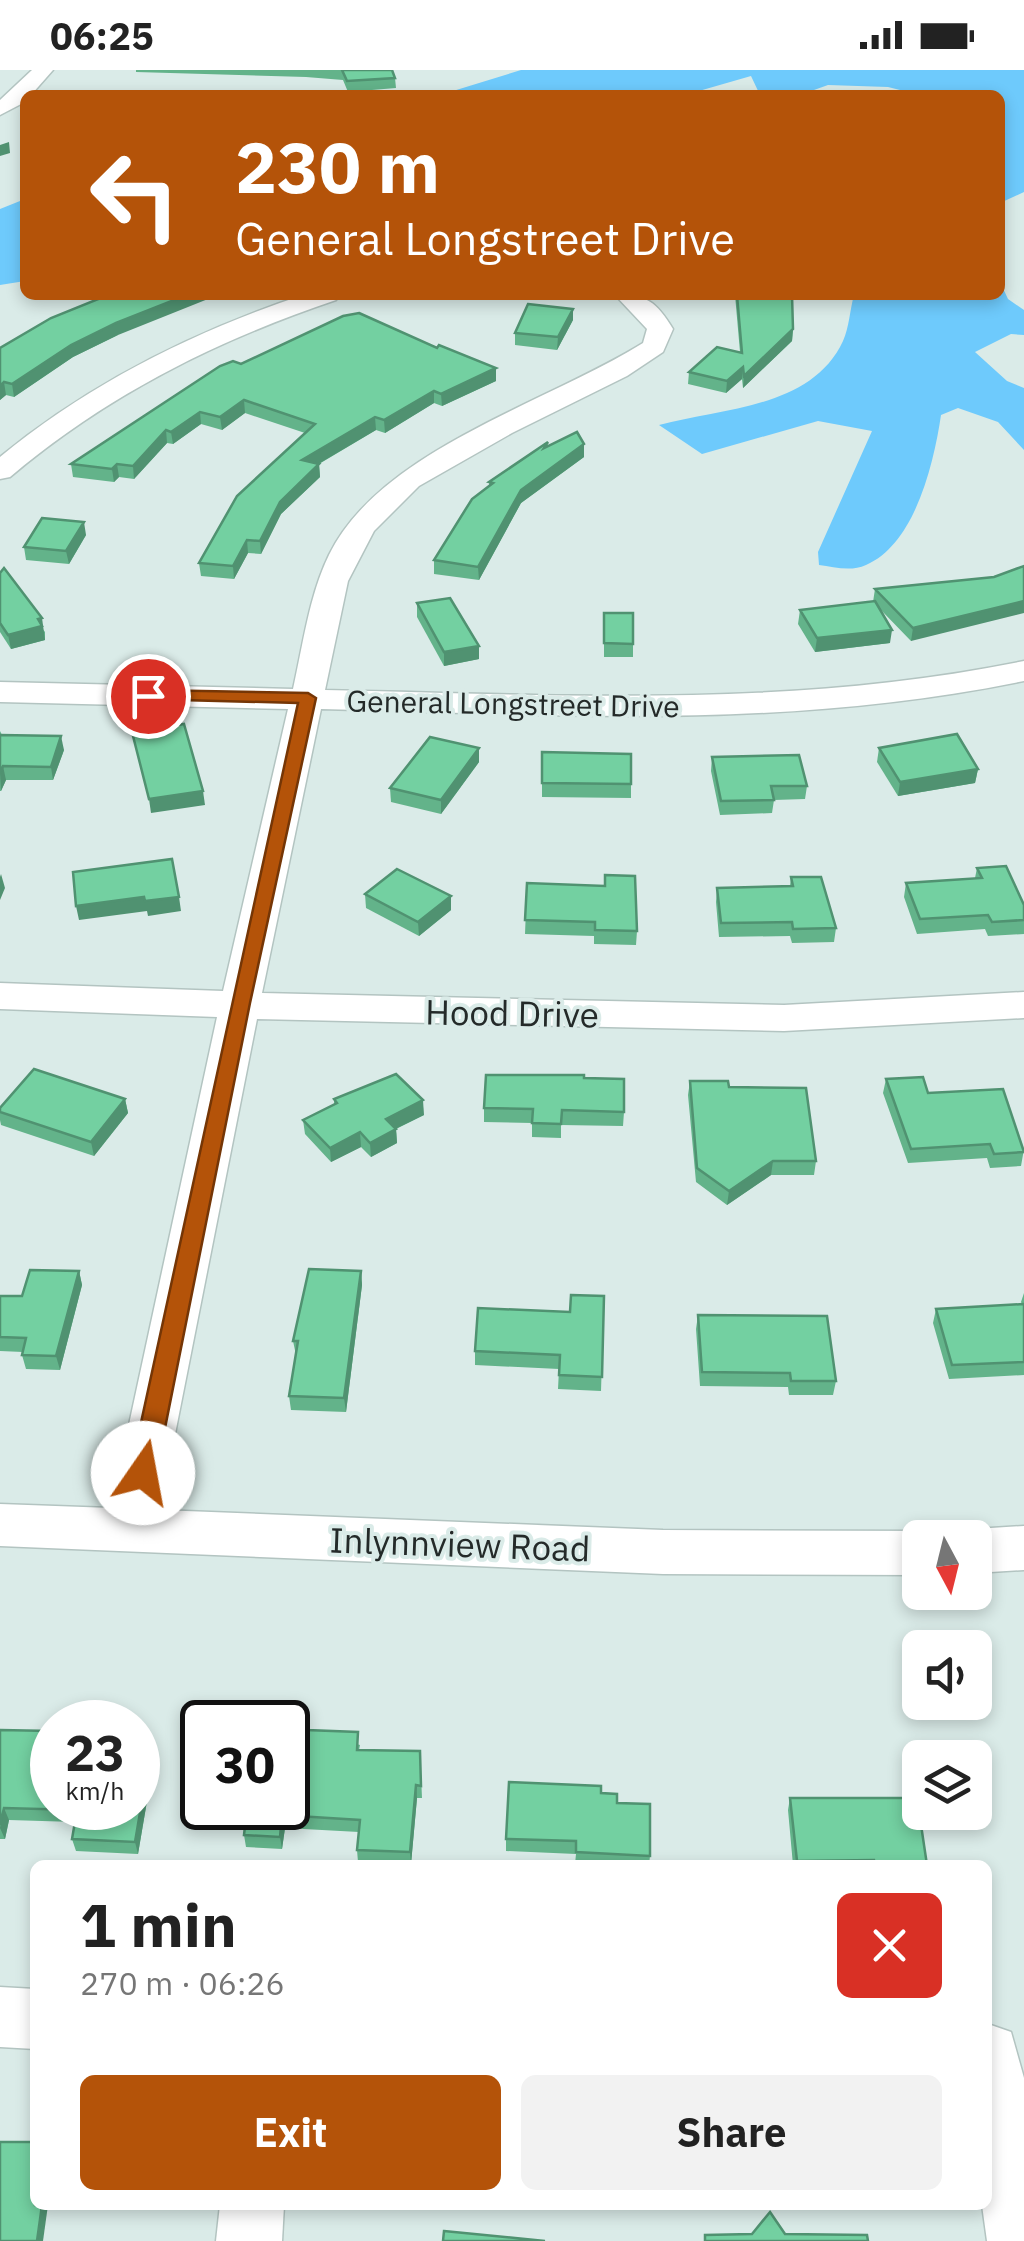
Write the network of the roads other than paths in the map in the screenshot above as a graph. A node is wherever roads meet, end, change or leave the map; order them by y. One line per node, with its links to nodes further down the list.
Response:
1 (44, 70): 2 (street)
2 (25, 90)
3 (313, 300): 5 (street)
4 (635, 300): 8 (street)
5 (0, 471)
6 (1024, 671): 8 (street, General Longstreet Drive)
7 (0, 692): 8 (street, General Longstreet Drive)
8 (308, 698): 10 (street)
9 (0, 996): 10 (street, Hood Drive)
10 (240, 1003): 11 (street, Hood Drive); 13 (street)
11 (1024, 1004)
12 (0, 1525): 13 (street, Inlynnview Road)
13 (131, 1530): 16 (street, Inlynnview Road)
14 (1024, 1548): 15 (street)
15 (992, 1550)
16 (902, 1553)
17 (0, 2018): 18 (street)
18 (30, 2019)
19 (1024, 2052): 20 (street)
20 (992, 2054)
21 (992, 2077): 24 (street)
22 (252, 2210): 23 (street)
23 (249, 2241)
24 (1020, 2241)

